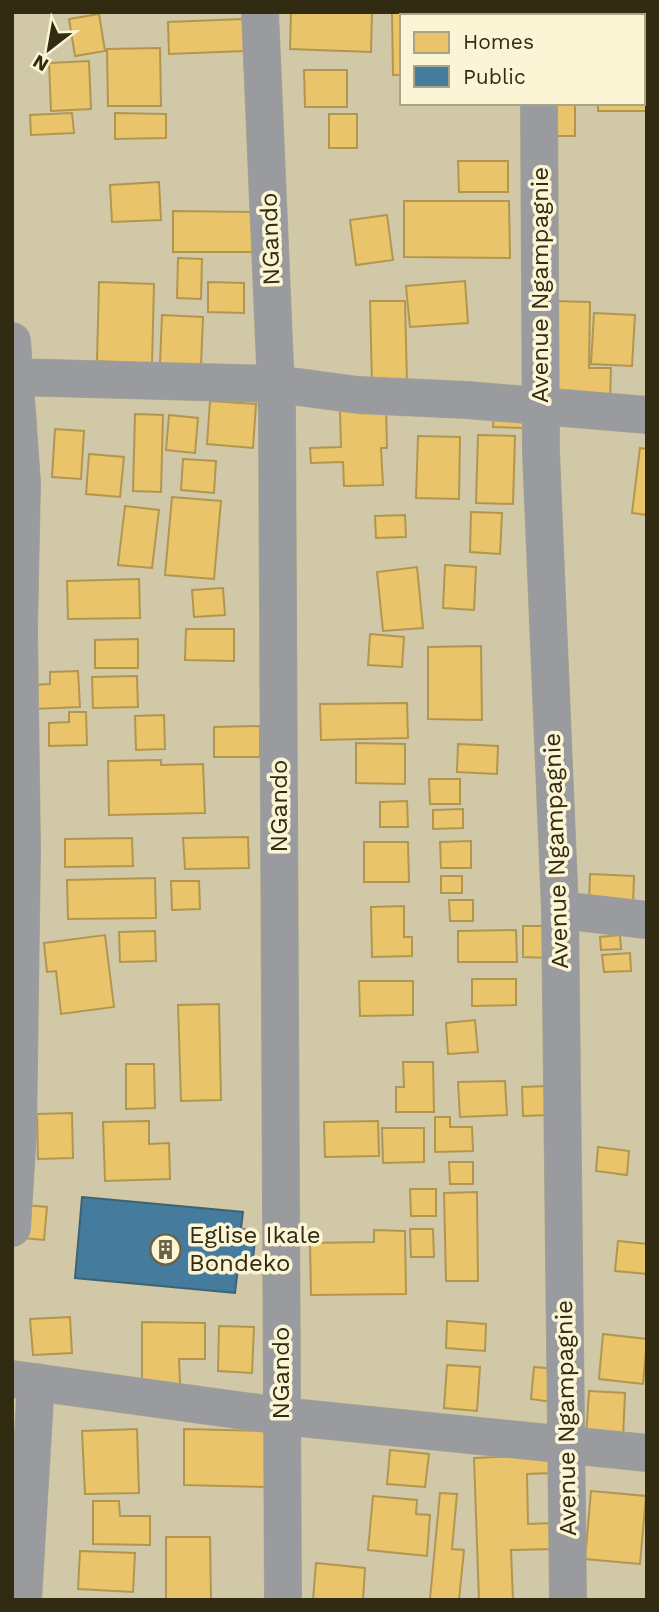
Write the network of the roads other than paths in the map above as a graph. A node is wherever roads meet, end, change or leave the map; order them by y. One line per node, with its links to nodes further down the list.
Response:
1 (260, 12): 4 (street, NGando)
2 (539, 105): 5 (street, Avenue Ngampagnie)
3 (13, 365): 4 (street); 9 (street)
4 (276, 384): 5 (street); 11 (street, NGando)
5 (540, 407): 6 (street); 7 (street, Avenue Ngampagnie)
6 (647, 415)
7 (559, 910): 8 (street); 12 (street, Avenue Ngampagnie)
8 (647, 920)
9 (12, 1227)
10 (24, 1380): 11 (street); 14 (street)
11 (281, 1416): 12 (street); 15 (street, NGando)
12 (567, 1445): 13 (street); 16 (street, Avenue Ngampagnie)
13 (647, 1453)
14 (23, 1600)
15 (283, 1600)
16 (568, 1600)

